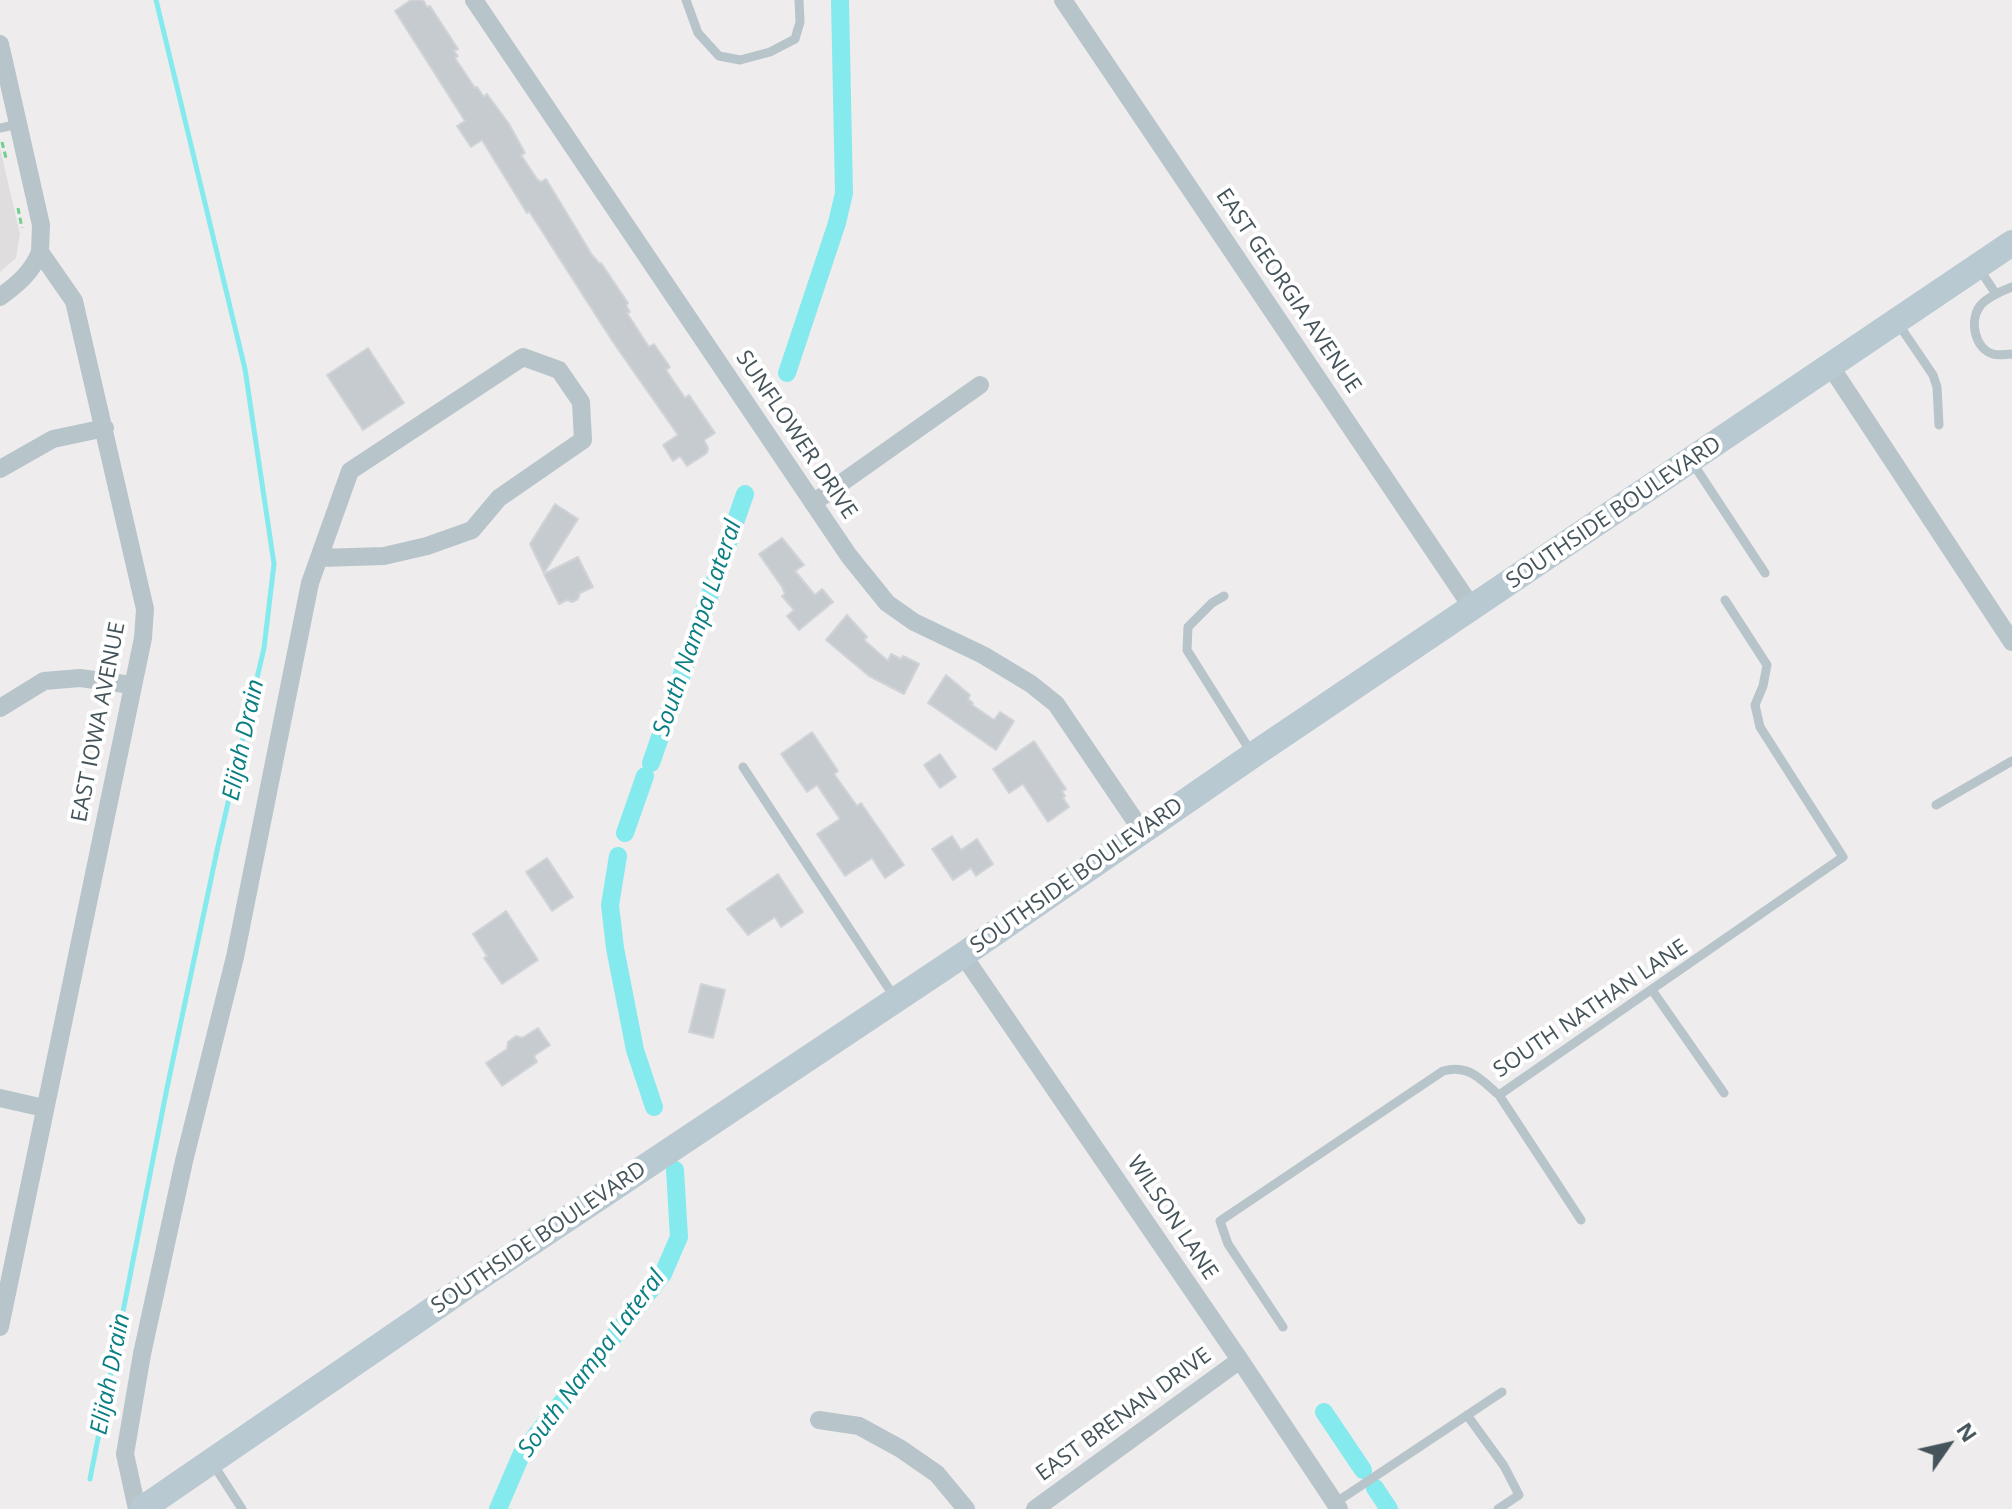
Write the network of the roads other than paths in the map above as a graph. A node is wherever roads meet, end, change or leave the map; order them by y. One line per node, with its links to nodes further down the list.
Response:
1 (474, 0): 22 (street, SUNFLOWER DRIVE)
2 (686, 0): 3 (lane)
3 (799, 0)
4 (1063, 0): 27 (street, EAST GEORGIA AVENUE)
5 (0, 44): 6 (street)
6 (19, 124): 7 (lane); 9 (street)
7 (0, 128)
8 (2012, 243): 10 (main road, SOUTHSIDE BOULEVARD)
9 (40, 252): 13 (street); 19 (street, EAST IOWA AVENUE)
10 (1978, 267): 12 (lane); 14 (main road, SOUTHSIDE BOULEVARD)
11 (2012, 287): 12 (lane)
12 (1996, 294): 15 (lane)
13 (0, 297)
14 (1897, 322): 16 (main road, SOUTHSIDE BOULEVARD); 18 (lane)
15 (2012, 354)
16 (1831, 367): 20 (main road, SOUTHSIDE BOULEVARD); 28 (street)
17 (980, 385): 22 (street)
18 (1939, 425)
19 (105, 428): 21 (street); 29 (street, EAST IOWA AVENUE)
20 (1692, 461): 24 (lane); 27 (main road, SOUTHSIDE BOULEVARD)
21 (0, 469)
22 (813, 503): 35 (street, SUNFLOWER DRIVE)
23 (320, 558): 23 (street); 52 (street)
24 (1765, 573)
25 (1224, 596): 31 (lane)
26 (1725, 600): 37 (lane, SOUTH NATHAN LANE)
27 (1473, 609): 31 (main road, SOUTHSIDE BOULEVARD)
28 (2012, 642)
29 (132, 685): 30 (street); 42 (street, EAST IOWA AVENUE)
30 (0, 708)
31 (1253, 755): 35 (main road, SOUTHSIDE BOULEVARD)
32 (2012, 761): 34 (lane)
33 (743, 767): 38 (lane)
34 (1936, 805)
35 (1142, 831): 36 (main road, SOUTHSIDE BOULEVARD)
36 (963, 955): 38 (main road, SOUTHSIDE BOULEVARD); 46 (street, WILSON LANE)
37 (1652, 990): 39 (lane); 40 (lane, SOUTH NATHAN LANE)
38 (896, 1000): 50 (main road, SOUTHSIDE BOULEVARD)
39 (1724, 1093)
40 (1499, 1095): 43 (lane); 45 (lane, SOUTH NATHAN LANE)
41 (0, 1098): 42 (street)
42 (44, 1108): 44 (street, EAST IOWA AVENUE)
43 (1581, 1220)
44 (0, 1327)
45 (1283, 1327)
46 (1240, 1360): 51 (street, WILSON LANE); 55 (street, EAST BRENAN DRIVE)
47 (1502, 1392): 48 (lane)
48 (1467, 1415): 51 (lane); 56 (lane)
49 (819, 1420): 54 (street)
50 (211, 1461): 52 (main road, SOUTHSIDE BOULEVARD); 53 (lane)
51 (1337, 1506)
52 (140, 1509)
53 (242, 1509)
54 (966, 1509)
55 (1035, 1509)
56 (1498, 1509)

